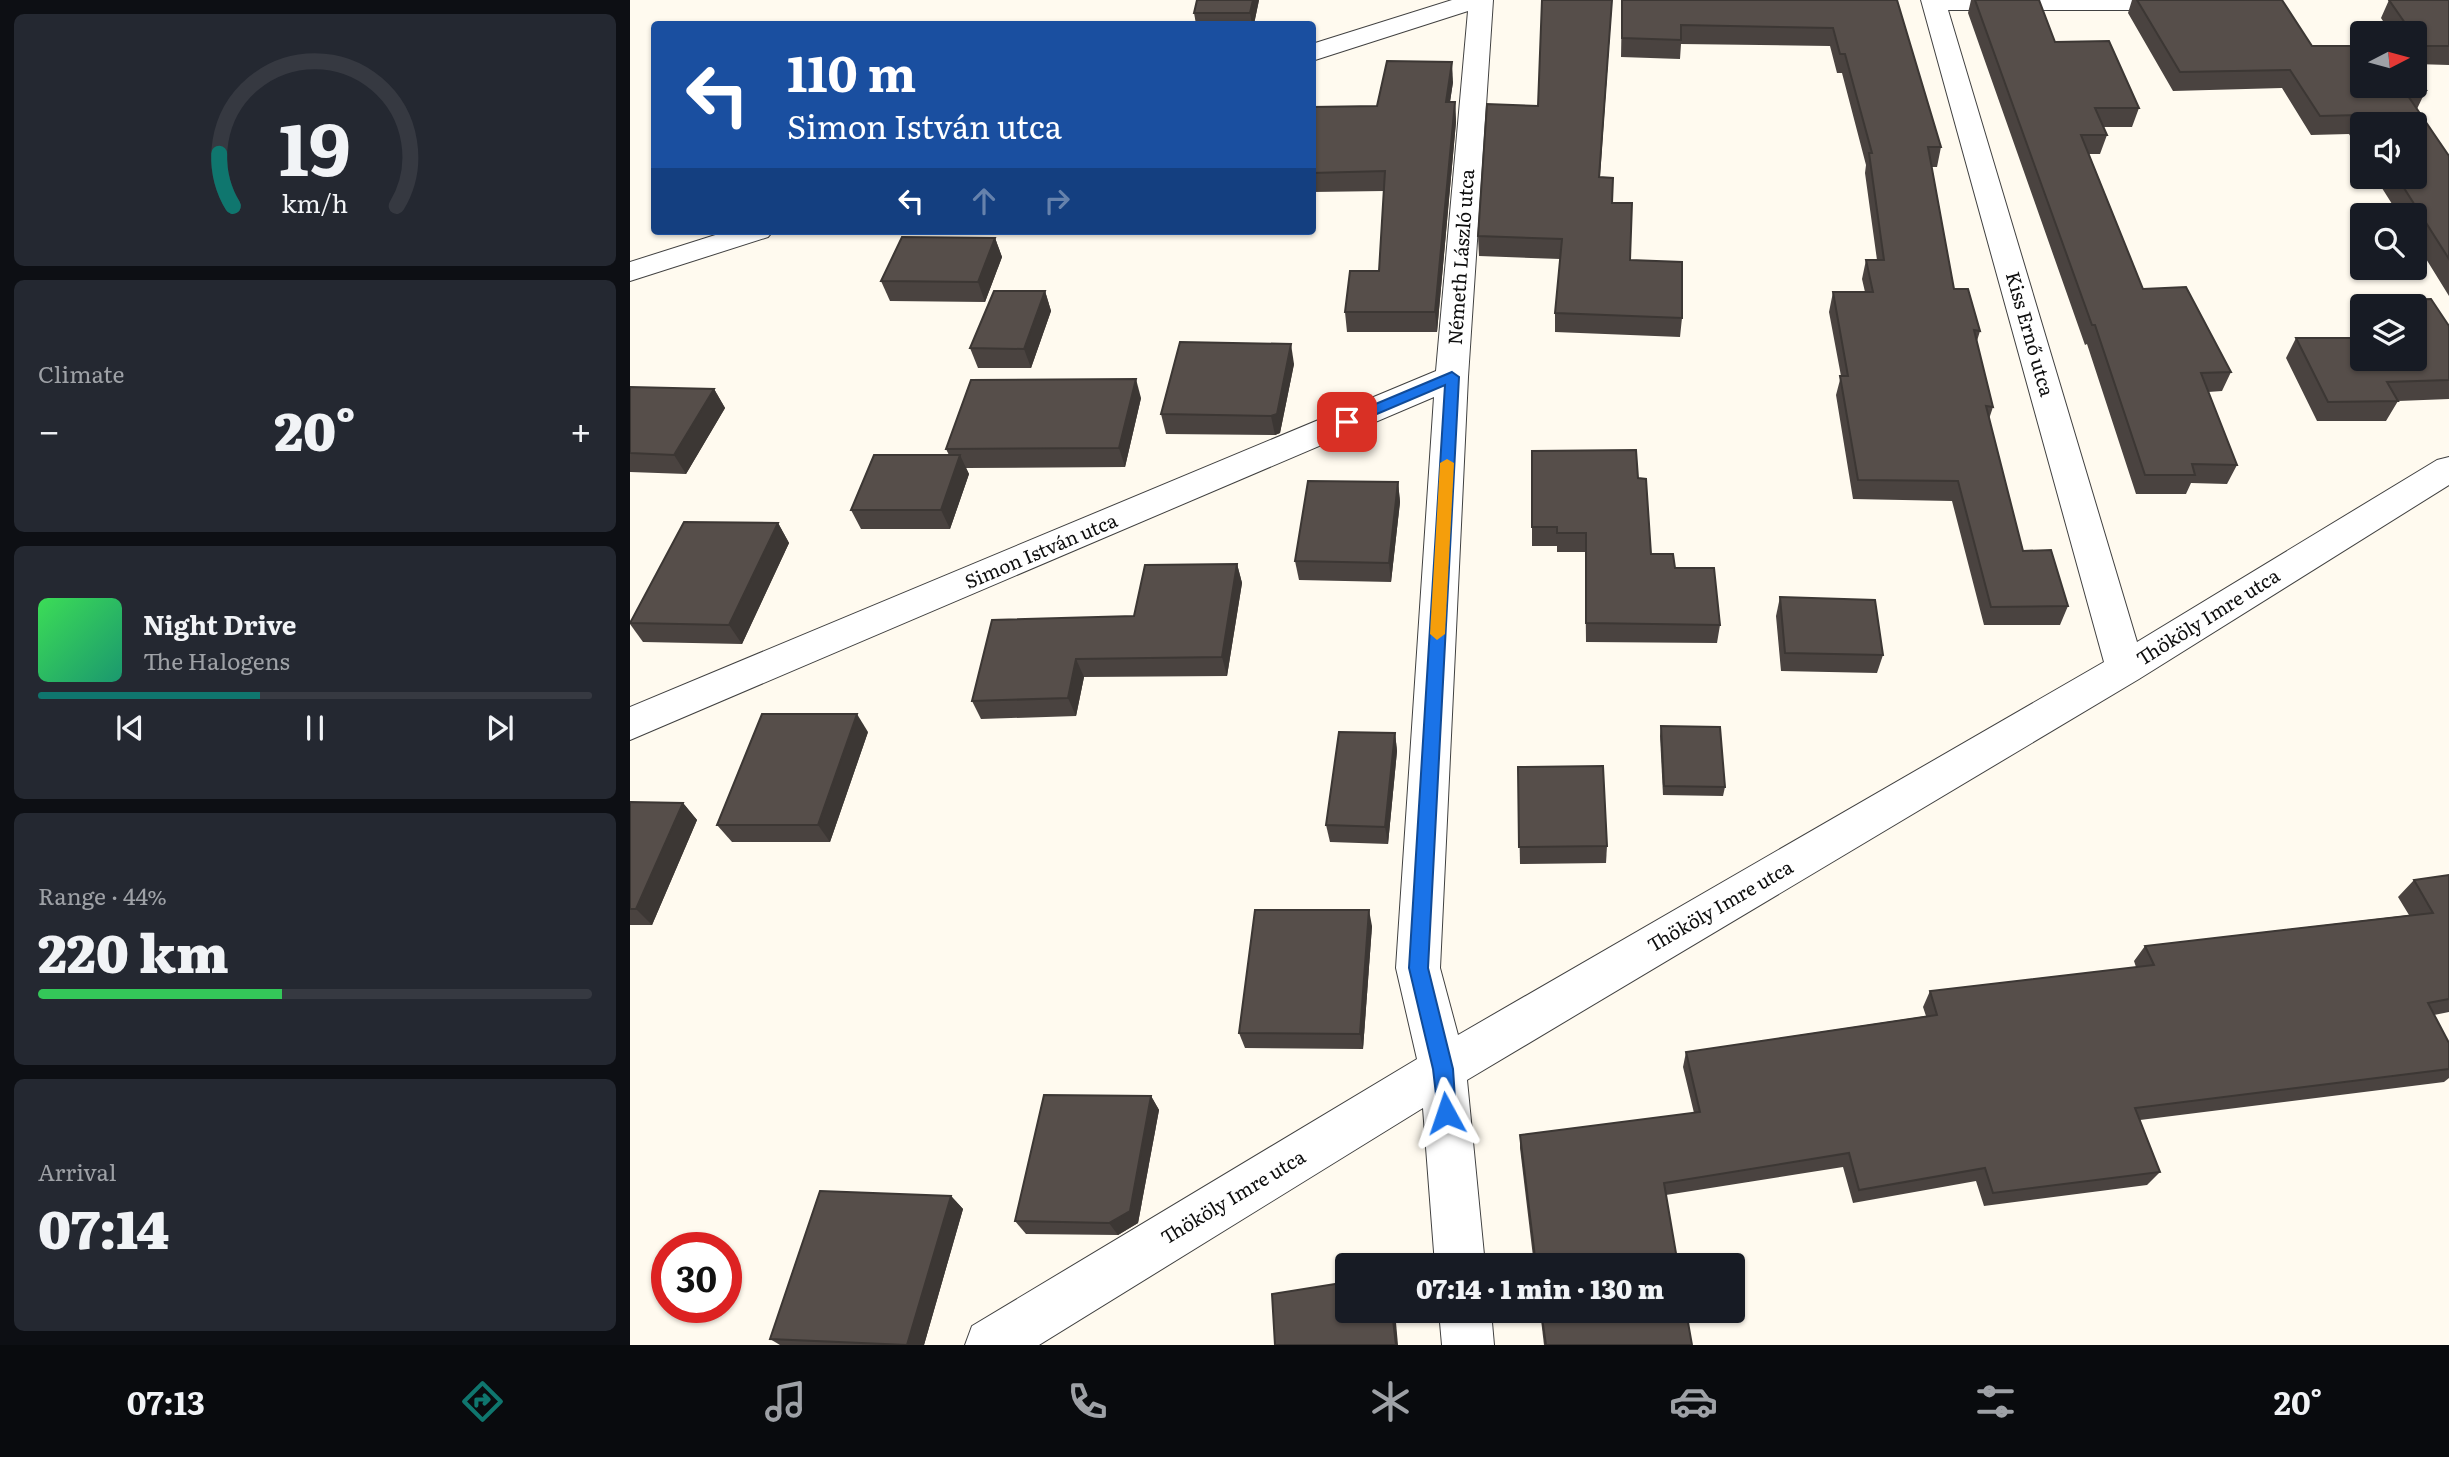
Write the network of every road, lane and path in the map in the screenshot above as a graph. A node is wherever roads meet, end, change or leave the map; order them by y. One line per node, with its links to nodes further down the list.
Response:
1 (1479, 0): 4 (street); 7 (street, Németh László utca)
2 (2267, 0): 3 (street)
3 (1933, 1): 9 (street, Kiss Ernő utca)
4 (1316, 52)
5 (746, 235): 6 (street)
6 (630, 272)
7 (1452, 377): 10 (street, Simon István utca); 11 (street, Németh László utca)
8 (2449, 469): 9 (street, Thököly Imre utca)
9 (2125, 668): 11 (street, Thököly Imre utca)
10 (630, 724)
11 (1443, 1069): 12 (street, Németh László utca); 14 (street, Thököly Imre utca)
12 (1459, 1253)
13 (1466, 1323): 15 (street)
14 (991, 1345)
15 (1468, 1345)

